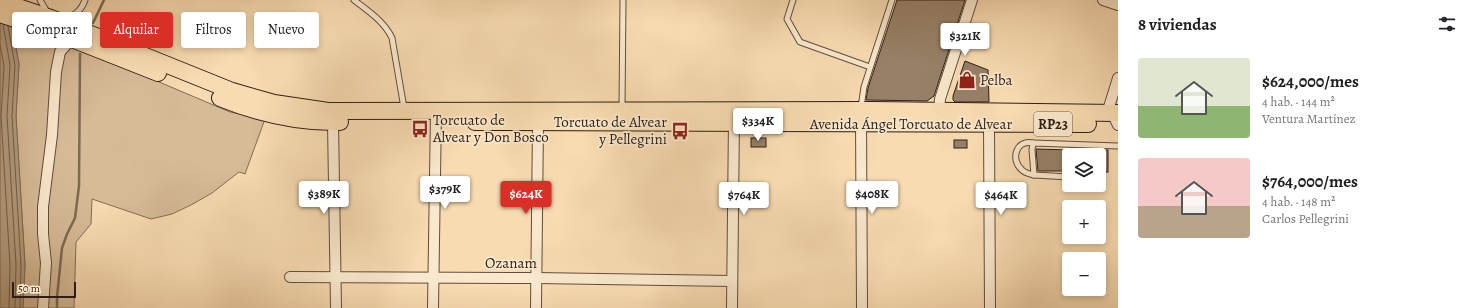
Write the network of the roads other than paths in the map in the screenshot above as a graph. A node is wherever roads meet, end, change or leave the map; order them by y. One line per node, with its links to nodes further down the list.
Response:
1 (40, 0): 12 (lane)
2 (85, 0): 13 (lane)
3 (354, 0): 21 (lane)
4 (623, 0): 22 (lane)
5 (793, 0): 19 (lane)
6 (892, 0): 19 (lane)
7 (972, 0): 23 (street)
8 (1103, 0): 10 (street)
9 (0, 1): 11 (main road, RP23)
10 (1118, 5)
11 (18, 12)
12 (49, 12)
13 (78, 12)
14 (0, 14): 15 (main road, RP23)
15 (12, 15)
16 (92, 34): 21 (main road, Avenida Ángel Torcuato de Alvear / RP23)
17 (92, 47): 28 (main road, Avenida Ángel Torcuato de Alvear / RP23)
18 (63, 48): 40 (street)
19 (870, 67): 26 (lane)
20 (1118, 78): 27 (street)
21 (404, 111): 24 (main road, Avenida Ángel Torcuato de Alvear / RP23)
22 (622, 111): 24 (main road, Avenida Ángel Torcuato de Alvear / RP23); 25 (main road, Avenida Ángel Torcuato de Alvear / RP23)
23 (939, 111): 26 (main road, Avenida Ángel Torcuato de Alvear / RP23); 27 (main road, Avenida Ángel Torcuato de Alvear / RP23)
24 (436, 117): 28 (main road, Avenida Ángel Torcuato de Alvear / RP23); 29 (main road, Avenida Ángel Torcuato de Alvear / RP23); 37 (street)
25 (734, 117): 26 (main road, Avenida Ángel Torcuato de Alvear / RP23); 29 (main road, Avenida Ángel Torcuato de Alvear / RP23); 39 (street)
26 (861, 117): 30 (main road, Avenida Ángel Torcuato de Alvear / RP23); 45 (street)
27 (1116, 119): 30 (main road, Avenida Ángel Torcuato de Alvear / RP23)
28 (333, 122): 36 (street)
29 (538, 123): 38 (street)
30 (989, 124): 46 (street)
31 (1033, 143): 32 (lane); 33 (lane); 33 (lane)
32 (1118, 146)
33 (1034, 175): 34 (lane)
34 (1062, 177)
35 (290, 277): 36 (street, Ozanam)
36 (336, 278): 37 (street, Ozanam); 41 (street)
37 (433, 278): 38 (street, Ozanam); 42 (street)
38 (536, 278): 39 (street, Ozanam); 43 (street)
39 (732, 281): 44 (street)
40 (43, 308)
41 (336, 308)
42 (433, 308)
43 (536, 308)
44 (732, 308)
45 (862, 308)
46 (990, 308)

